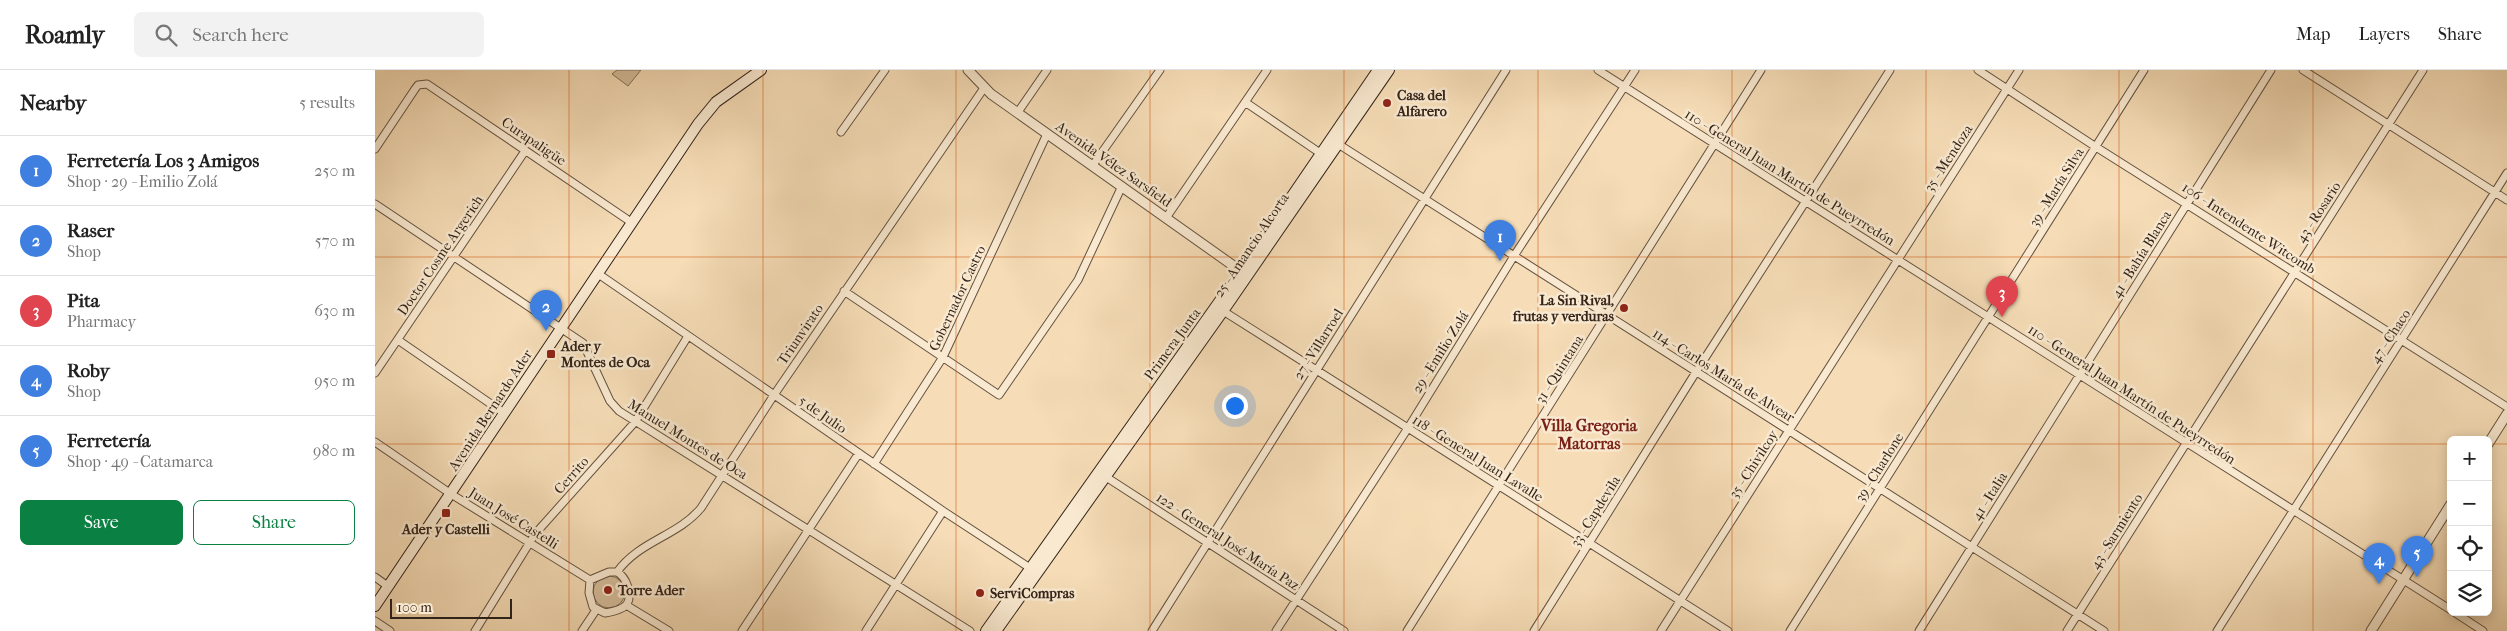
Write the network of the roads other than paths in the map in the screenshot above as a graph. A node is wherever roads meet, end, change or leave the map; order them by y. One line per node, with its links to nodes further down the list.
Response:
1 (761, 70): 44 (main road, Avenida Bernardo Ader)
2 (885, 70): 26 (street)
3 (968, 70): 21 (street, Avenida Vélez Sarsfield)
4 (1047, 70): 24 (street)
5 (1160, 70): 34 (street)
6 (1267, 70): 23 (street)
7 (1379, 70): 28 (main road, Primera Junta)
8 (1389, 70): 28 (main road)
9 (1506, 70): 38 (street, 27 - Villarroel)
10 (1598, 70): 20 (street, 110 - General Juan Martín de Pueyrredón)
11 (1635, 70): 20 (street, 29 - Emilio Zolá)
12 (1761, 70): 29 (street, 31 - Quintana)
13 (1890, 70): 40 (street, 33 - Capdevila)
14 (1978, 70): 22 (street, 106 - Intendente Witcomb)
15 (2019, 70): 22 (street, 35 - Mendoza)
16 (2144, 70): 30 (street, 39 - María Silva)
17 (2271, 70): 41 (street, 41 - Bahía Blanca)
18 (2303, 70): 25 (street)
19 (2423, 70): 25 (street, 43 - Rosario)
20 (1625, 86): 29 (street, 110 - General Juan Martín de Pueyrredón); 45 (street, 29 - Emilio Zolá)
21 (984, 88): 24 (street, Avenida Vélez Sarsfield); 51 (street, Triunvirato)
22 (2008, 88): 30 (street, 106 - Intendente Witcomb); 47 (street, 35 - Mendoza)
23 (1245, 102): 33 (street); 43 (street)
24 (1018, 112): 27 (street, Avenida Vélez Sarsfield)
25 (2389, 125): 37 (street); 48 (street, 43 - Rosario)
26 (841, 132)
27 (1047, 134): 34 (street, Avenida Vélez Sarsfield); 59 (street, Gobernador Castro)
28 (1335, 142): 33 (main road, Primera Junta); 38 (street, 114 - Carlos María de Alvear)
29 (1715, 145): 40 (street, 110 - General Juan Martín de Pueyrredón); 53 (street, 31 - Quintana)
30 (2096, 147): 41 (street, 106 - Intendente Witcomb); 54 (street, 39 - María Silva)
31 (375, 149): 32 (street, Curapaligüe)
32 (525, 151): 44 (street, Curapaligüe); 46 (street, Doctor Cosme Argerich)
33 (1324, 156): 50 (main road, Primera Junta)
34 (1093, 165): 36 (street, Avenida Vélez Sarsfield)
35 (2507, 173): 37 (street, 47 - Chaco)
36 (1122, 186): 43 (street, Avenida Vélez Sarsfield); 59 (street)
37 (2495, 192): 39 (street); 58 (street, 47 - Chaco)
38 (1424, 199): 45 (street, 114 - Carlos María de Alvear); 60 (street, 27 - Villarroel)
39 (2507, 200)
40 (1807, 202): 47 (street, 110 - General Juan Martín de Pueyrredón); 61 (street, 33 - Capdevila)
41 (2187, 203): 48 (street, 106 - Intendente Witcomb); 63 (street, 41 - Bahía Blanca)
42 (375, 204): 46 (street, Manuel Montes de Oca)
43 (1166, 218): 50 (street, Avenida Vélez Sarsfield)
44 (631, 222): 49 (main road, Avenida Bernardo Ader)
45 (1514, 256): 53 (street, 114 - Carlos María de Alvear); 69 (street, 29 - Emilio Zolá)
46 (455, 257): 55 (street, Manuel Montes de Oca); 57 (street, Doctor Cosme Argerich)
47 (1897, 259): 54 (street, 110 - General Juan Martín de Pueyrredón); 70 (street, 35 - Chivilcoy)
48 (2295, 272): 58 (street, 106 - Intendente Witcomb); 73 (street, 43 - Rosario)
49 (597, 273): 55 (main road, Avenida Bernardo Ader); 56 (street, 5 de Julio)
50 (1244, 273): 52 (main road, Primera Junta)
51 (844, 291): 59 (street); 64 (street, Triunvirato)
52 (1219, 309): 60 (street, 118 - General Juan Lavalle); 77 (main road, Primera Junta)
53 (1607, 316): 61 (street, 114 - Carlos María de Alvear); 78 (street, 31 - Quintana)
54 (1989, 317): 63 (street, 110 - General Juan Martín de Pueyrredón); 79 (street, 39 - Charlone)
55 (561, 326): 66 (main road, Avenida Bernardo Ader); 68 (street, Manuel Montes de Oca)
56 (688, 336): 64 (street, 5 de Julio); 68 (street, Cerrito)
57 (398, 340): 62 (street, Doctor Cosme Argerich); 66 (street)
58 (2402, 340): 65 (street, 106 - Intendente Witcomb); 83 (street, 47 - Chaco)
59 (943, 357): 75 (street, Gobernador Castro)
60 (1317, 370): 69 (street, 118 - General Juan Lavalle); 85 (street, 27 - Villarroel)
61 (1696, 372): 70 (street, 114 - Carlos María de Alvear); 86 (street, 33 - Capdevila)
62 (375, 373)
63 (2080, 375): 73 (street, 110 - General Juan Martín de Pueyrredón); 88 (street, 41 - Italia)
64 (774, 395): 74 (street, 5 de Julio); 76 (street, Triunvirato)
65 (2507, 407)
66 (504, 413): 80 (main road, Avenida Bernardo Ader)
67 (2507, 414): 71 (street)
68 (635, 422): 76 (street, Manuel Montes de Oca); 87 (street, Cerrito)
69 (1408, 428): 78 (street, 118 - General Juan Lavalle); 96 (street, 29 - Emilio Zolá)
70 (1790, 431): 79 (street, 114 - Carlos María de Alvear); 97 (street, 35 - Chivilcoy)
71 (2492, 438)
72 (375, 442): 80 (street, Juan José Castelli)
73 (2186, 444): 83 (street, 110 - General Juan Martín de Pueyrredón); 102 (street, 43 - Sarmiento)
74 (859, 453): 75 (street, 5 de Julio); 84 (street)
75 (874, 464): 82 (street, 5 de Julio)
76 (720, 474): 84 (street, Manuel Montes de Oca); 90 (street, Triunvirato)
77 (1101, 474): 85 (street, 122 - General José María Paz); 89 (main road, Primera Junta)
78 (1499, 486): 86 (street, 118 - General Juan Lavalle); 117 (street, 31 - Quintana)
79 (1881, 488): 88 (street, 114 - Carlos María de Alvear); 121 (street, 39 - Charlone)
80 (451, 494): 87 (street, Juan José Castelli); 95 (main road, Avenida Bernardo Ader)
81 (2447, 510): 93 (street)
82 (943, 511): 89 (street, 5 de Julio); 94 (street)
83 (2291, 511): 93 (street, 110 - General Juan Martín de Pueyrredón); 125 (street, 47 - Chaco)
84 (808, 530): 94 (street, Manuel Montes de Oca); 109 (street)
85 (1207, 543): 96 (street, 122 - General José María Paz); 114 (street, 27 - Villarroel)
86 (1589, 543): 97 (street, 118 - General Juan Lavalle); 118 (street, 33 - Capdevila)
87 (530, 544): 92 (street, Juan José Castelli); 106 (street, Cerrito)
88 (1972, 546): 102 (street, 114 - Carlos María de Alvear); 122 (street, 41 - Italia)
89 (1033, 570): 112 (main road, Primera Junta); 113 (main road)
90 (617, 572): 92 (street); 98 (street)
91 (375, 577): 95 (street)
92 (591, 580): 101 (street)
93 (2403, 580): 100 (street, 110 - General Juan Martín de Pueyrredón); 126 (street)
94 (896, 584): 110 (street); 111 (street, Manuel Montes de Oca)
95 (389, 587): 99 (main road, Avenida Bernardo Ader)
96 (1296, 599): 115 (street, 29 - Emilio Zolá); 116 (street, 122 - General José María Paz)
97 (1680, 600): 119 (street, 35 - Chivilcoy); 120 (street, 118 - General Juan Lavalle)
98 (627, 604): 101 (street); 108 (street)
99 (375, 606)
100 (2447, 608)
101 (596, 610): 107 (street)
102 (2078, 614): 123 (street, 43 - Sarmiento); 124 (street, 114 - Carlos María de Alvear)
103 (2460, 616): 127 (street, 110 - General Juan Martín de Pueyrredón)
104 (375, 621): 105 (street)
105 (390, 631)
106 (475, 631)
107 (582, 631)
108 (669, 631)
109 (742, 631)
110 (866, 631)
111 (970, 631)
112 (986, 631)
113 (997, 631)
114 (1152, 631)
115 (1276, 631)
116 (1345, 631)
117 (1407, 631)
118 (1534, 631)
119 (1661, 631)
120 (1728, 631)
121 (1790, 631)
122 (1919, 631)
123 (2067, 631)
124 (2104, 631)
125 (2217, 631)
126 (2371, 631)
127 (2483, 631)

